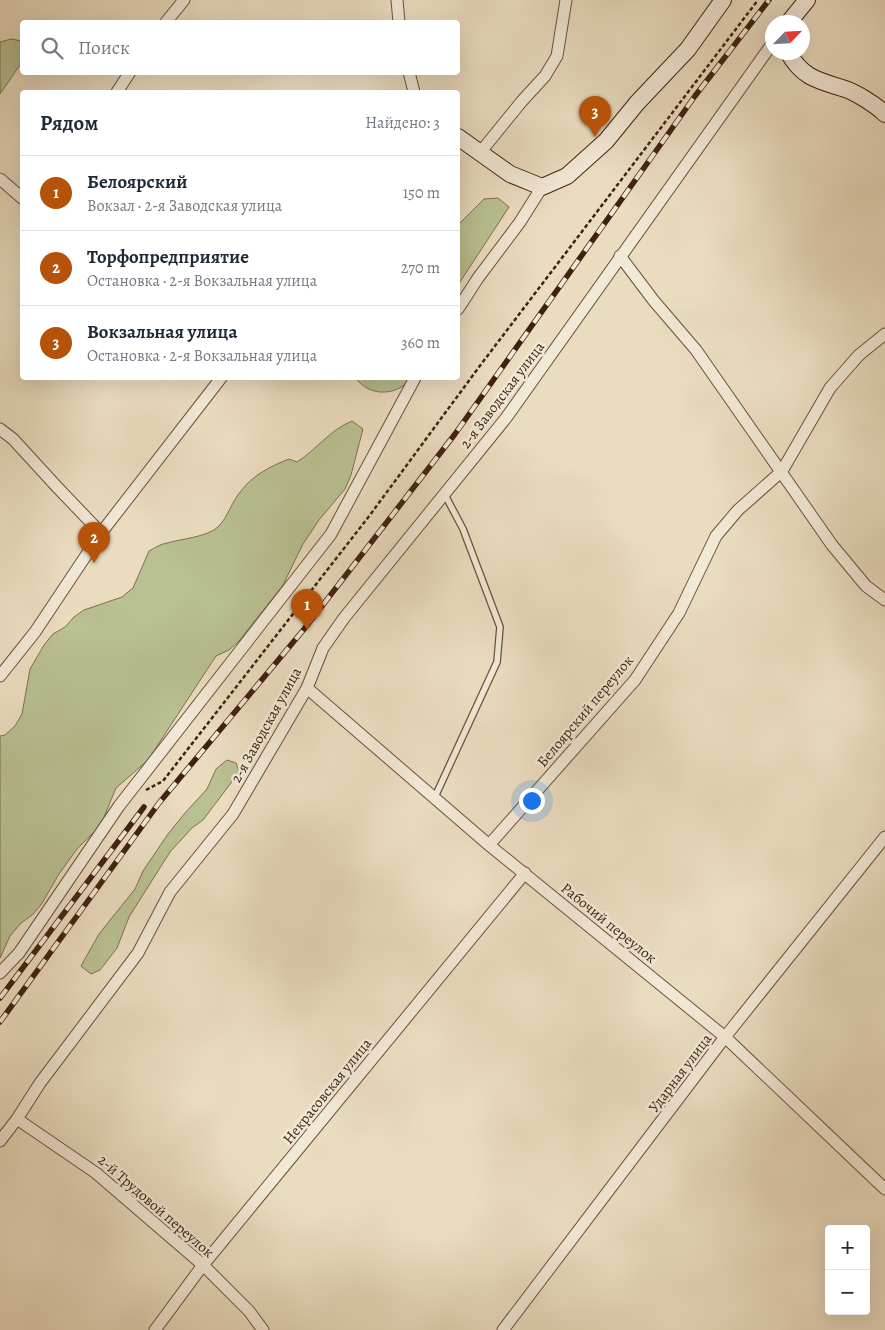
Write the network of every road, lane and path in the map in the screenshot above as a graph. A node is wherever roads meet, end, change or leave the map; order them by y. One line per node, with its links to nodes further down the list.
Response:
1 (184, 0): 8 (street)
2 (397, 0): 9 (street)
3 (566, 0): 18 (street)
4 (723, 0): 20 (street)
5 (758, 0): 34 (path)
6 (807, 0): 7 (street)
7 (795, 15)
8 (168, 20)
9 (399, 20)
10 (765, 54): 22 (street, 2-я Заводская улица)
11 (792, 60): 16 (street)
12 (128, 75): 14 (street)
13 (409, 75): 15 (street)
14 (118, 90)
15 (413, 90)
16 (885, 114)
17 (460, 139): 18 (street)
18 (479, 154): 20 (street)
19 (0, 179): 21 (street)
20 (542, 187): 23 (street)
21 (20, 196)
22 (620, 256): 28 (street); 29 (street, 2-я Заводская улица)
23 (460, 305)
24 (885, 334): 28 (street, Белоярский переулок)
25 (219, 380): 30 (street)
26 (414, 380): 39 (street)
27 (0, 429): 30 (street)
28 (782, 471): 31 (street); 37 (street, Белоярский переулок)
29 (445, 495): 33 (street, 2-я Заводская улица); 35 (lane)
30 (101, 533): 32 (street)
31 (885, 600)
32 (0, 676)
33 (307, 688): 35 (street, Рабочий переулок); 41 (street, 2-я Заводская улица)
34 (141, 793)
35 (434, 799): 37 (street, Рабочий переулок)
36 (885, 837): 40 (street, Ударная улица)
37 (488, 845): 38 (street, Рабочий переулок)
38 (525, 873): 40 (street, Рабочий переулок); 44 (street, Некрасовская улица)
39 (0, 973)
40 (725, 1037): 43 (street, Рабочий переулок); 47 (street, Ударная улица)
41 (17, 1119): 42 (street, 2-я Заводская улица); 44 (street, 2-й Трудовой переулок)
42 (0, 1141)
43 (885, 1189)
44 (203, 1266): 45 (street, Некрасовская улица); 46 (street, 2-й Трудовой переулок)
45 (155, 1330)
46 (263, 1330)
47 (503, 1330)

